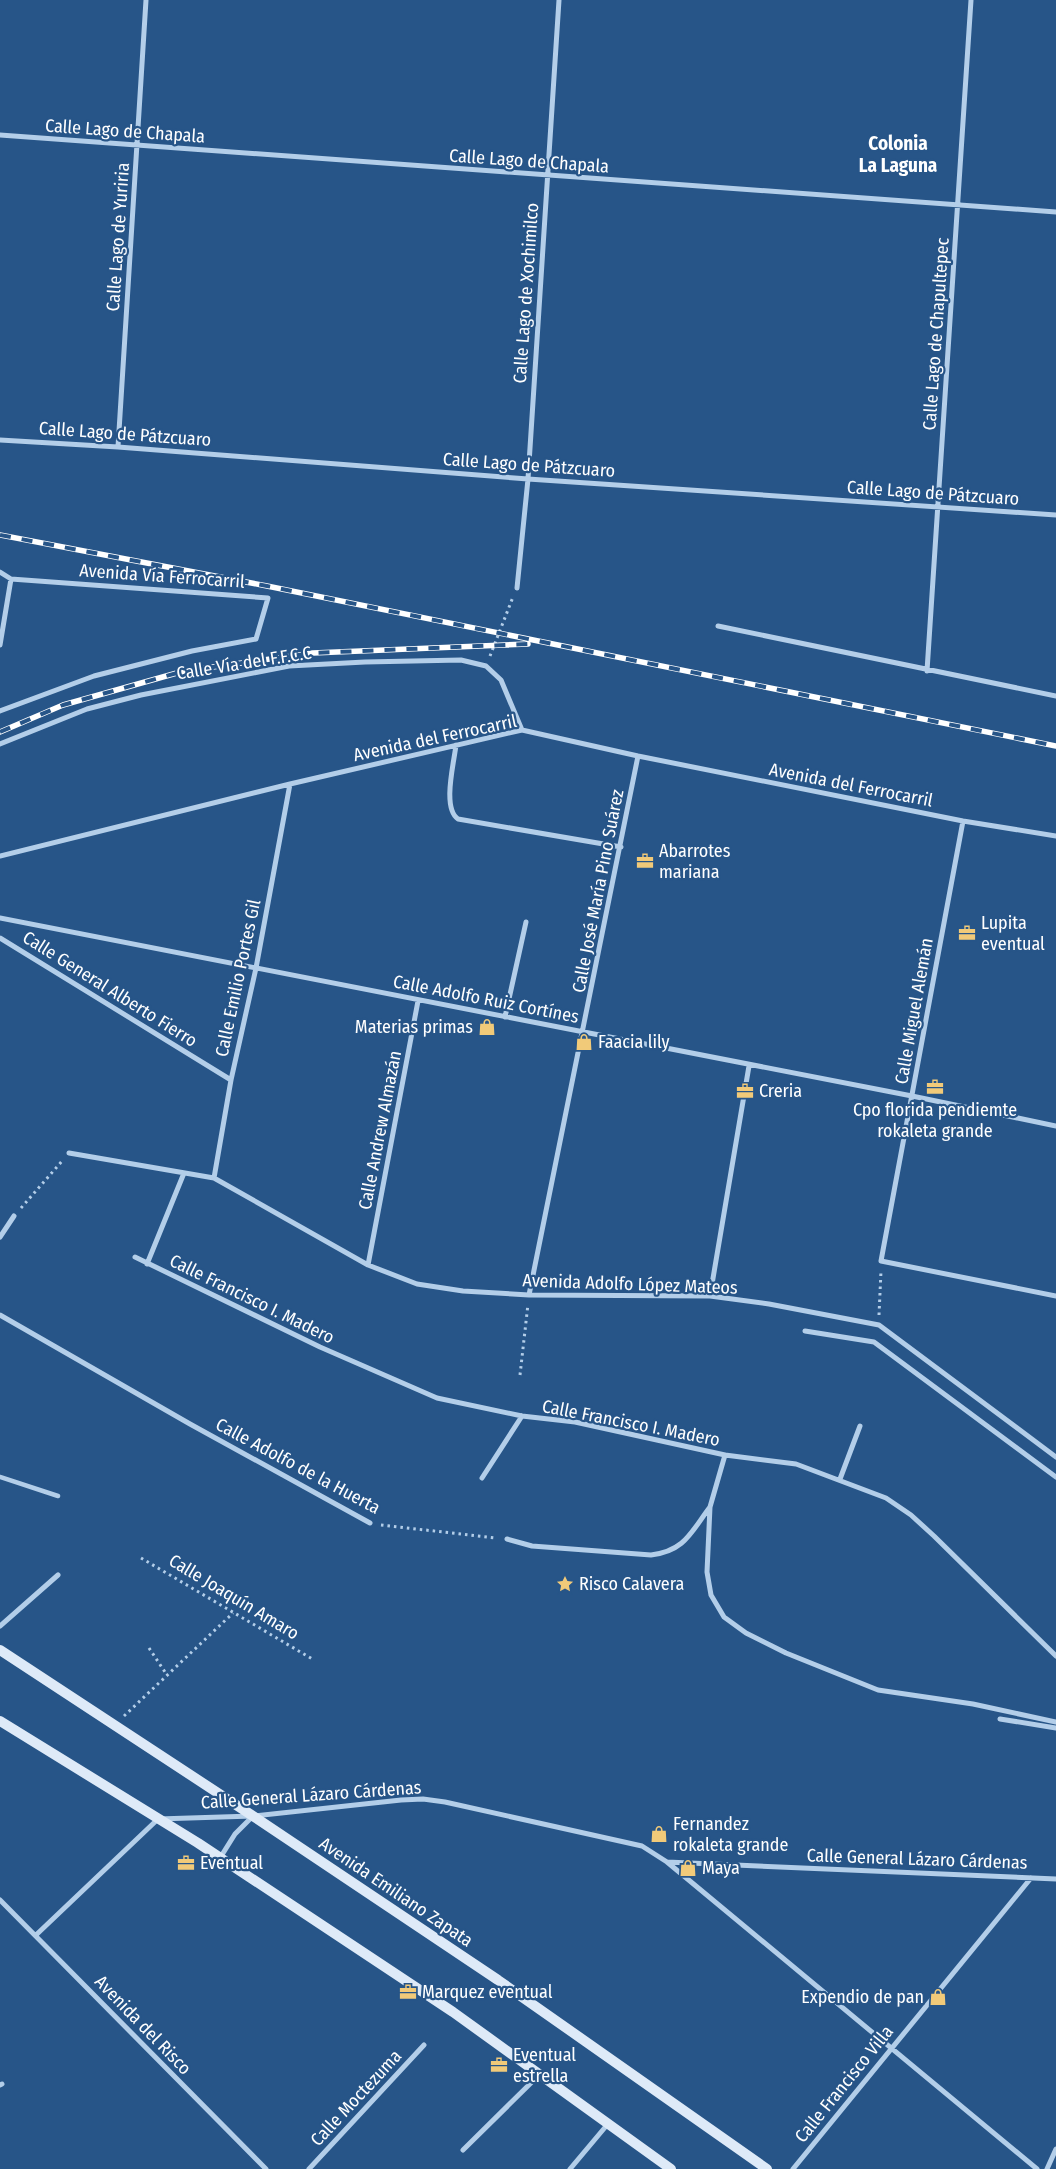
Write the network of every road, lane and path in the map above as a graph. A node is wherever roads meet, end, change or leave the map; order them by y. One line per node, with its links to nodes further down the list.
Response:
1 (146, 0): 5 (street, Calle Lago de Yuriria)
2 (559, 0): 6 (street, Calle Lago de Xochimilco)
3 (972, 0): 7 (street, Calle Lago de Chapultepec)
4 (0, 135): 5 (street, Calle Lago de Chapala)
5 (138, 146): 6 (street, Calle Lago de Chapala); 10 (street, Calle Lago de Yuriria)
6 (548, 176): 7 (street, Calle Lago de Chapala); 11 (street, Calle Lago de Xochimilco)
7 (958, 205): 8 (street, Calle Lago de Chapala); 12 (street, Calle Lago de Chapultepec)
8 (1056, 212)
9 (0, 440): 10 (street, Calle Lago de Pátzcuaro)
10 (118, 447): 11 (street, Calle Lago de Pátzcuaro)
11 (528, 479): 12 (street, Calle Lago de Pátzcuaro); 16 (street, Calle Lago de Xochimilco)
12 (938, 506): 13 (street, Calle Lago de Pátzcuaro); 21 (street, Calle Lago de Chapultepec)
13 (1056, 515)
14 (0, 572): 15 (street)
15 (11, 579): 18 (street, Avenida Vía Ferrocarril); 19 (street)
16 (517, 588): 20 (path)
17 (718, 626): 21 (street)
18 (256, 639): 23 (street, Calle Vía del F.F.C.C)
19 (0, 645)
20 (486, 666): 24 (street); 25 (street, Calle Vía del F.F.C.C)
21 (927, 671): 22 (street)
22 (1056, 696)
23 (0, 711)
24 (522, 730): 26 (street, Avenida del Ferrocarril); 27 (street, Avenida del Ferrocarril)
25 (0, 744)
26 (456, 744): 28 (street, Avenida del Ferrocarril); 31 (street)
27 (638, 756): 29 (street, Avenida del Ferrocarril); 31 (street, Calle José María Pino Suárez)
28 (290, 784): 32 (street, Avenida del Ferrocarril); 36 (street, Calle Emilio Portes Gil)
29 (963, 822): 30 (street, Avenida del Ferrocarril); 42 (street, Calle Miguel Alemán)
30 (1056, 836)
31 (621, 848): 39 (street, Calle José María Pino Suárez)
32 (0, 856)
33 (0, 918): 36 (street, Calle Adolfo Ruiz Cortínes)
34 (526, 922): 38 (street)
35 (0, 938): 41 (street, Calle General Alberto Fierro)
36 (256, 968): 37 (street, Calle Adolfo Ruiz Cortínes); 41 (street, Calle Emilio Portes Gil)
37 (418, 1001): 38 (street, Calle Adolfo Ruiz Cortínes); 52 (street, Calle Andrew Almazán)
38 (505, 1017): 39 (street, Calle Adolfo Ruiz Cortínes)
39 (584, 1032): 40 (street, Calle Adolfo Ruiz Cortínes); 53 (street, Calle José María Pino Suárez)
40 (749, 1066): 42 (street, Calle Adolfo Ruiz Cortínes); 54 (street)
41 (231, 1080): 46 (street, Calle Emilio Portes Gil)
42 (912, 1096): 43 (street, Calle Adolfo Ruiz Cortínes); 50 (street, Calle Miguel Alemán)
43 (1056, 1126)
44 (69, 1153): 45 (street, Avenida Adolfo López Mateos); 47 (path)
45 (184, 1172): 46 (street, Avenida Adolfo López Mateos); 51 (street)
46 (214, 1178): 52 (street, Avenida Adolfo López Mateos)
47 (14, 1216): 48 (street)
48 (0, 1237)
49 (135, 1257): 51 (street, Calle Francisco I. Madero)
50 (881, 1262): 55 (street); 57 (path)
51 (147, 1264): 60 (street, Calle Francisco I. Madero)
52 (368, 1265): 53 (street, Avenida Adolfo López Mateos)
53 (529, 1295): 54 (street, Avenida Adolfo López Mateos); 59 (path)
54 (710, 1296): 57 (street, Avenida Adolfo López Mateos)
55 (1056, 1296)
56 (0, 1315): 70 (street, Calle Adolfo de la Huerta)
57 (879, 1325): 63 (street, Avenida Adolfo López Mateos)
58 (806, 1331): 65 (street)
59 (520, 1375)
60 (522, 1416): 62 (street, Calle Francisco I. Madero); 66 (street)
61 (860, 1426): 67 (street)
62 (725, 1455): 67 (street, Calle Francisco I. Madero); 69 (street)
63 (1056, 1457)
64 (0, 1477): 68 (street)
65 (1056, 1477)
66 (482, 1478)
67 (840, 1479): 78 (street, Calle Francisco I. Madero)
68 (58, 1496)
69 (710, 1507): 71 (street); 83 (street)
70 (370, 1523): 71 (path, Calle Adolfo de la Huerta)
71 (507, 1539)
72 (141, 1558): 74 (path, Calle Joaquín Amaro)
73 (58, 1575): 75 (street)
74 (233, 1613): 79 (path, Calle Joaquín Amaro); 80 (path)
75 (0, 1626)
76 (150, 1648): 80 (path)
77 (0, 1650): 84 (main road, Avenida Emiliano Zapata)
78 (1056, 1656)
79 (314, 1660)
80 (167, 1675): 84 (path)
81 (1000, 1719): 85 (street)
82 (0, 1721): 87 (main road)
83 (1056, 1722)
84 (114, 1725): 86 (main road, Avenida Emiliano Zapata)
85 (1056, 1728)
86 (254, 1816): 87 (street, Calle General Lázaro Cárdenas); 88 (street); 89 (street, Calle General Lázaro Cárdenas); 104 (main road, Avenida Emiliano Zapata)
87 (158, 1819): 88 (main road); 93 (street)
88 (220, 1858): 96 (main road)
89 (667, 1862): 90 (street, Calle General Lázaro Cárdenas); 95 (street)
90 (1031, 1878): 91 (street, Calle General Lázaro Cárdenas); 95 (street, Calle Francisco Villa)
91 (1056, 1879)
92 (0, 1900): 93 (street, Avenida del Risco)
93 (36, 1935): 100 (street, Avenida del Risco)
94 (424, 2045): 101 (street, Calle Moctezuma)
95 (890, 2049): 105 (street, Calle Francisco Villa); 106 (street)
96 (538, 2076): 97 (main road); 99 (street)
97 (607, 2124): 102 (street); 103 (main road)
98 (1056, 2149): 107 (street)
99 (463, 2150)
100 (266, 2169)
101 (309, 2169)
102 (570, 2169)
103 (671, 2169)
104 (767, 2169)
105 (793, 2169)
106 (1037, 2169)
107 (1047, 2169)

